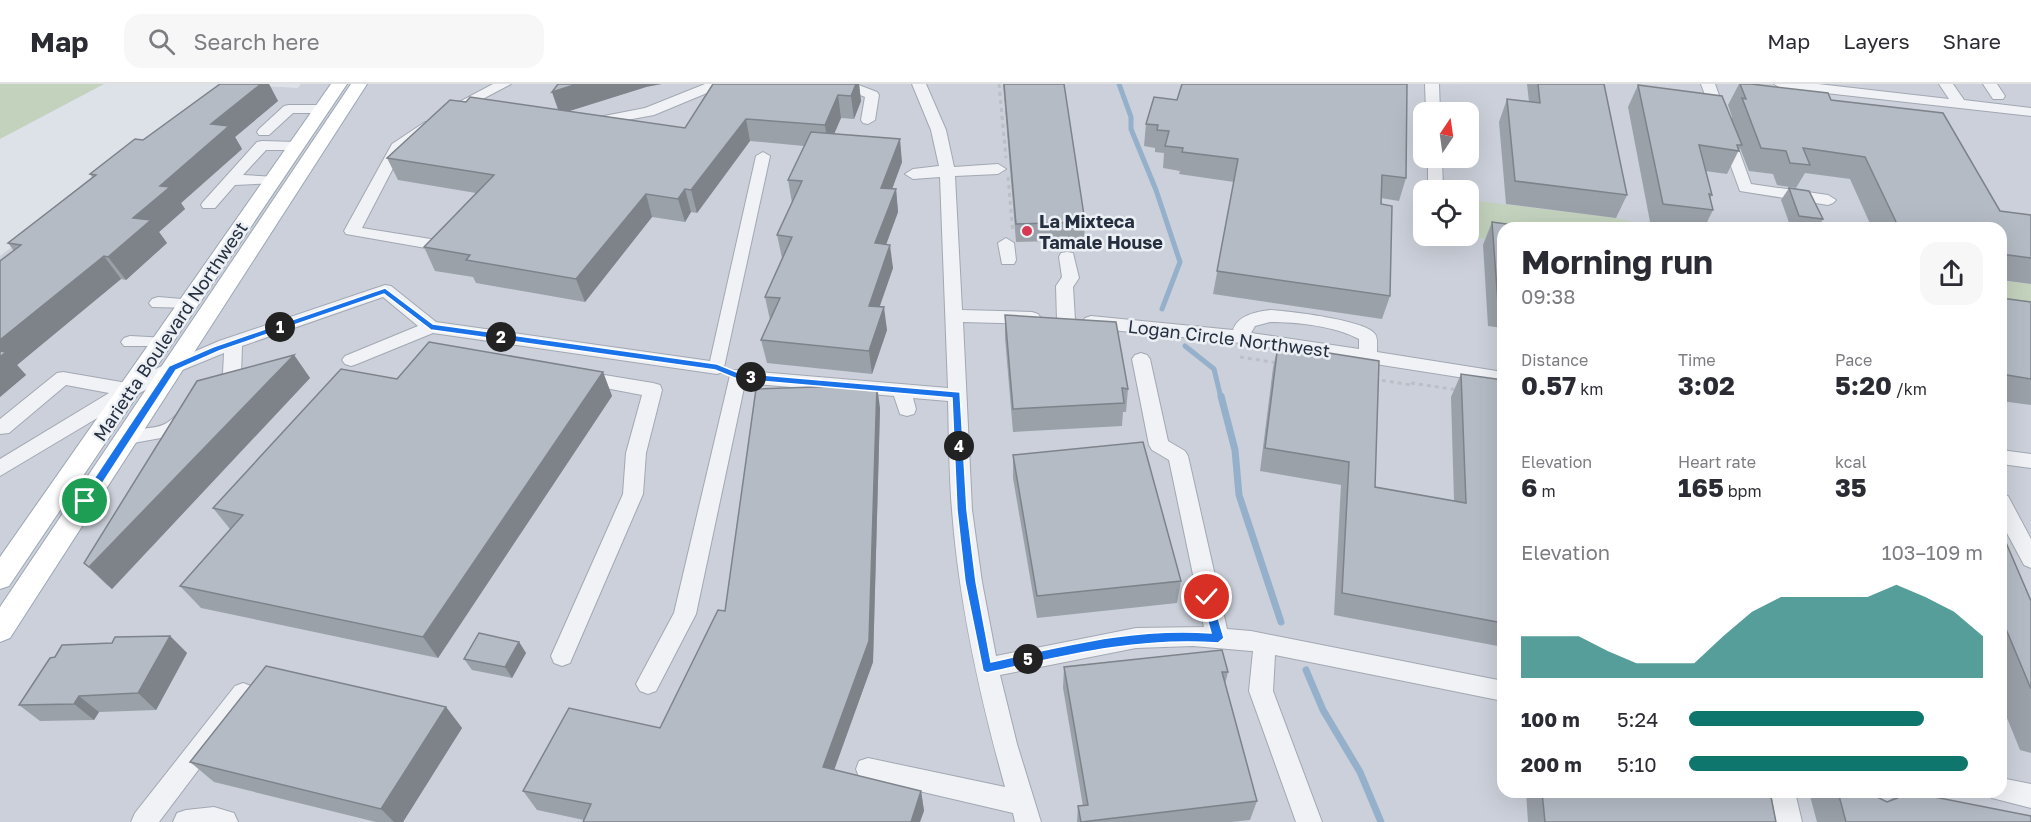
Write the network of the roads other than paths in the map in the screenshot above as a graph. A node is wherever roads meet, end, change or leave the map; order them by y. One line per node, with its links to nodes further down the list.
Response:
1 (339, 84): 17 (main road, Marietta Boulevard Northwest)
2 (359, 84): 47 (main road)
3 (504, 84): 15 (street)
4 (725, 84): 21 (street)
5 (767, 84): 6 (street)
6 (780, 84): 20 (street)
7 (919, 84): 26 (street)
8 (1431, 84): 13 (street)
9 (1708, 84): 30 (street)
10 (1781, 84): 12 (street)
11 (1946, 84): 16 (street)
12 (1817, 88): 14 (street); 16 (street)
13 (1432, 102)
14 (1825, 104)
15 (458, 107): 18 (street); 32 (street)
16 (1969, 108): 19 (street)
17 (321, 109): 22 (street); 23 (main road, Marietta Boulevard Northwest)
18 (480, 111)
19 (2031, 112)
20 (868, 120)
21 (582, 123)
22 (264, 132)
23 (296, 146): 28 (street); 29 (main road, Marietta Boulevard Northwest)
24 (763, 156): 48 (street)
25 (998, 168): 26 (street)
26 (947, 171): 27 (street); 36 (street)
27 (913, 174)
28 (231, 180): 29 (street); 31 (street)
29 (273, 180): 35 (main road, Marietta Boulevard Northwest)
30 (1828, 200)
31 (209, 205)
32 (444, 246)
33 (1067, 257): 37 (street)
34 (158, 303): 35 (street)
35 (188, 304): 40 (main road, Marietta Boulevard Northwest)
36 (954, 316): 37 (street, Logan Circle Northwest); 54 (street)
37 (1066, 320): 42 (street, Logan Circle Northwest)
38 (431, 327): 41 (street); 43 (street); 46 (street); 48 (street)
39 (129, 342): 40 (street)
40 (162, 342): 53 (main road, Marietta Boulevard Northwest)
41 (233, 343): 47 (street); 57 (street)
42 (1241, 345): 44 (street, Logan Circle Northwest); 44 (street)
43 (426, 349)
44 (1368, 357): 51 (street, Logan Circle Northwest)
45 (1141, 359): 65 (street)
46 (351, 360)
47 (173, 368): 53 (street); 57 (main road)
48 (717, 368): 50 (street)
49 (562, 374): 67 (street)
50 (737, 376): 52 (street); 69 (street)
51 (1497, 376)
52 (901, 389): 54 (street); 55 (street)
53 (129, 390): 56 (street); 60 (street); 63 (main road, Marietta Boulevard Northwest)
54 (957, 395): 68 (street)
55 (907, 409)
56 (2, 428)
57 (128, 437): 64 (main road)
58 (2007, 458): 59 (street)
59 (2031, 461)
60 (0, 469)
61 (2007, 513): 62 (street)
62 (2031, 559)
63 (0, 578)
64 (0, 630)
65 (1218, 638): 66 (street); 68 (street)
66 (1265, 644): 70 (street); 80 (street)
67 (562, 656)
68 (987, 668): 76 (street)
69 (648, 684)
70 (1497, 690)
71 (243, 693): 77 (street)
72 (868, 770): 76 (street)
73 (2007, 791): 74 (street)
74 (2031, 796)
75 (1784, 798): 81 (street)
76 (1025, 813)
77 (144, 822)
78 (186, 822): 79 (street)
79 (225, 822)
80 (1309, 822)
81 (1790, 822)

